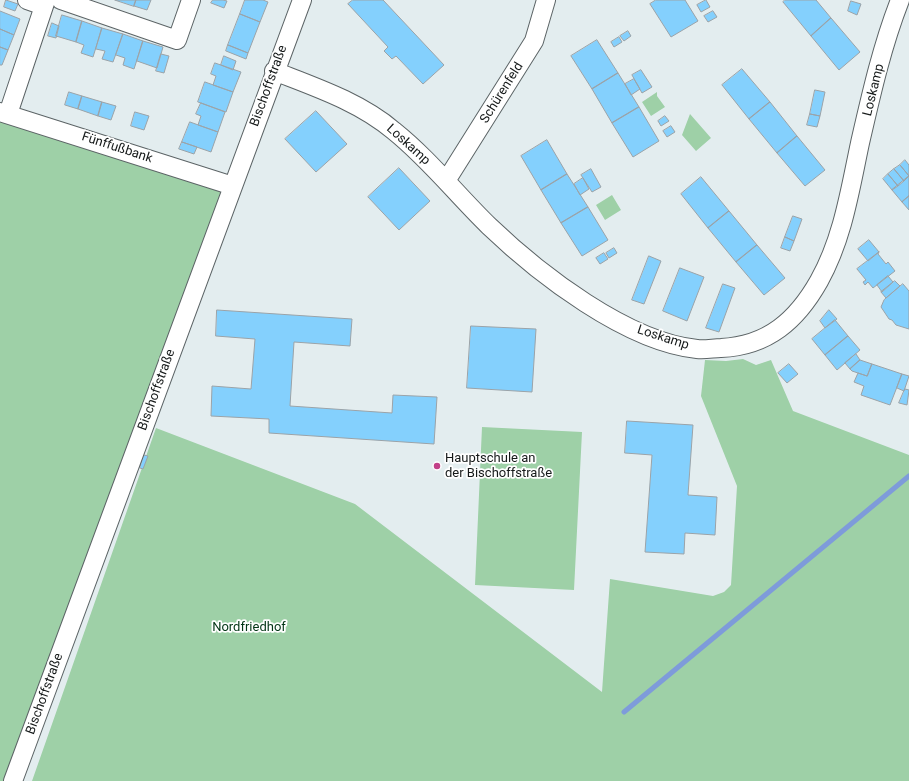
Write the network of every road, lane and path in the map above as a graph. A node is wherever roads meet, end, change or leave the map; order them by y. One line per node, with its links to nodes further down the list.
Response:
1 (61, 0): 2 (street)
2 (191, 0)
3 (302, 0): 7 (street, Bischoffstraße)
4 (546, 0): 9 (street, Schürenfeld)
5 (900, 0): 9 (street, Loskamp)
6 (39, 2): 8 (street)
7 (274, 71): 9 (street, Loskamp); 10 (street, Bischoffstraße)
8 (4, 113): 10 (street, Fünffußbank)
9 (446, 181)
10 (233, 186): 11 (street, Bischoffstraße)
11 (12, 781)

